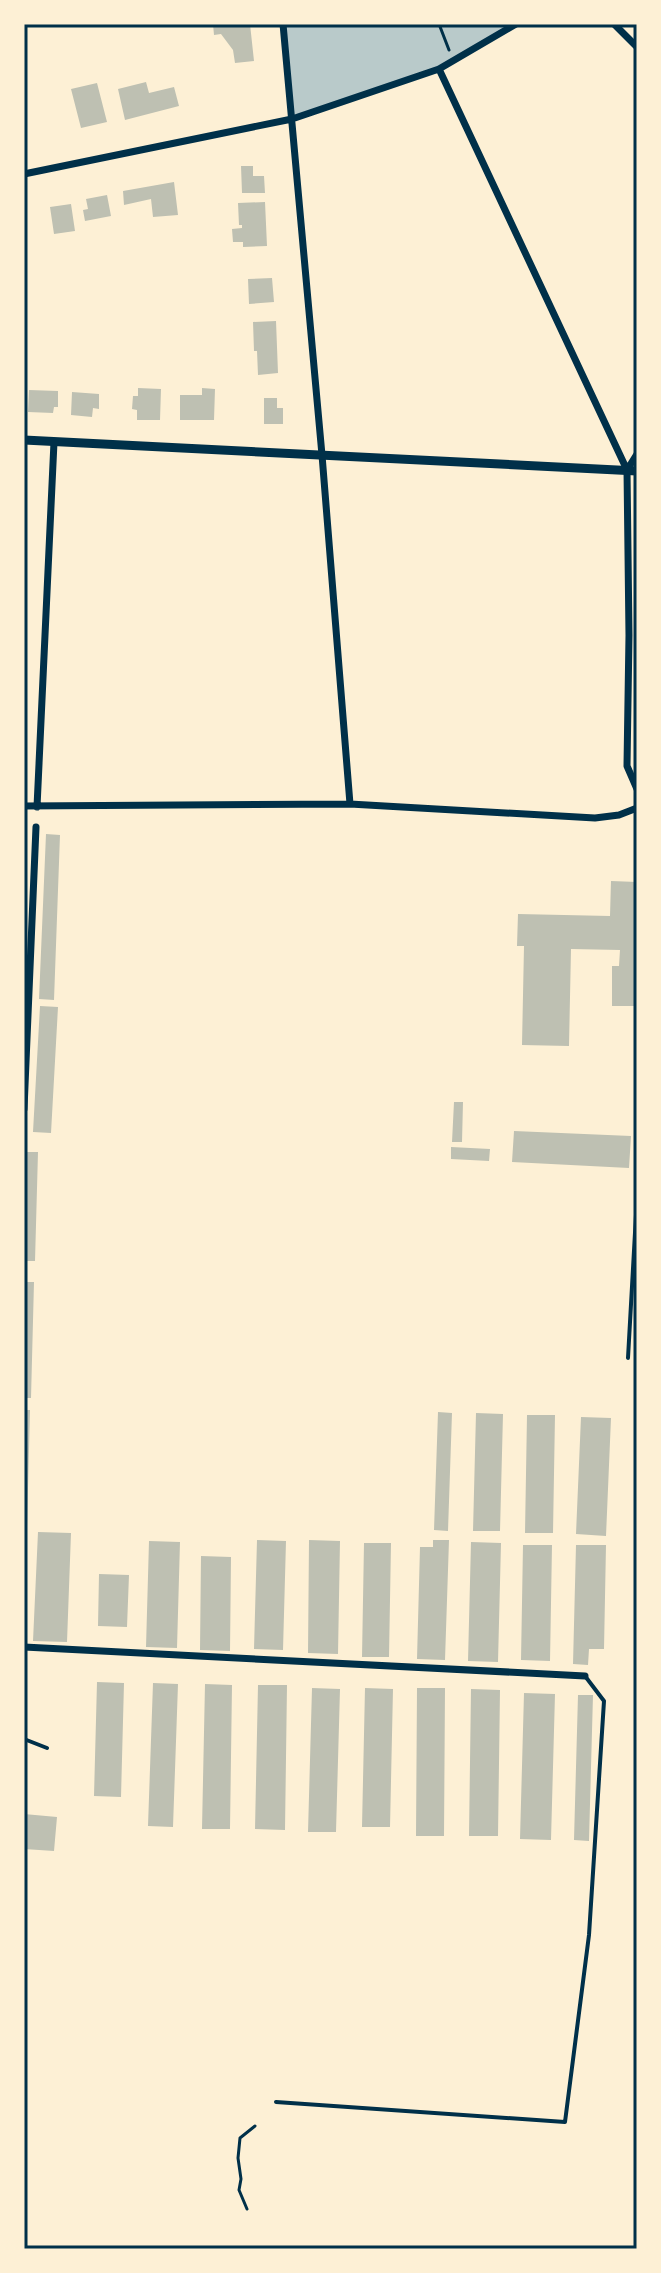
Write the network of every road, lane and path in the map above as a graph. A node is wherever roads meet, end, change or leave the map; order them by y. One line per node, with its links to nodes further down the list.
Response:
1 (283, 24): 8 (street)
2 (439, 24): 6 (path)
3 (516, 24): 6 (street)
4 (614, 24): 5 (street)
5 (637, 47)
6 (453, 61): 7 (street)
7 (439, 69): 8 (street); 14 (street)
8 (292, 119): 9 (street); 13 (street)
9 (24, 174)
10 (24, 440): 11 (street)
11 (54, 442): 13 (street); 19 (street)
12 (637, 454): 14 (street)
13 (322, 455): 14 (street); 17 (street)
14 (632, 470): 15 (street)
15 (633, 635): 16 (street)
16 (637, 789)
17 (350, 804): 19 (street); 20 (street)
18 (24, 806): 19 (street)
19 (37, 807)
20 (637, 808)
21 (36, 827): 22 (street)
22 (24, 1109)
23 (637, 1197): 24 (lane)
24 (628, 1358)
25 (24, 1647): 26 (street)
26 (585, 1676): 29 (lane)
27 (24, 1739): 28 (lane)
28 (47, 1748)
29 (276, 2102)
30 (255, 2126): 31 (path)
31 (247, 2209)

